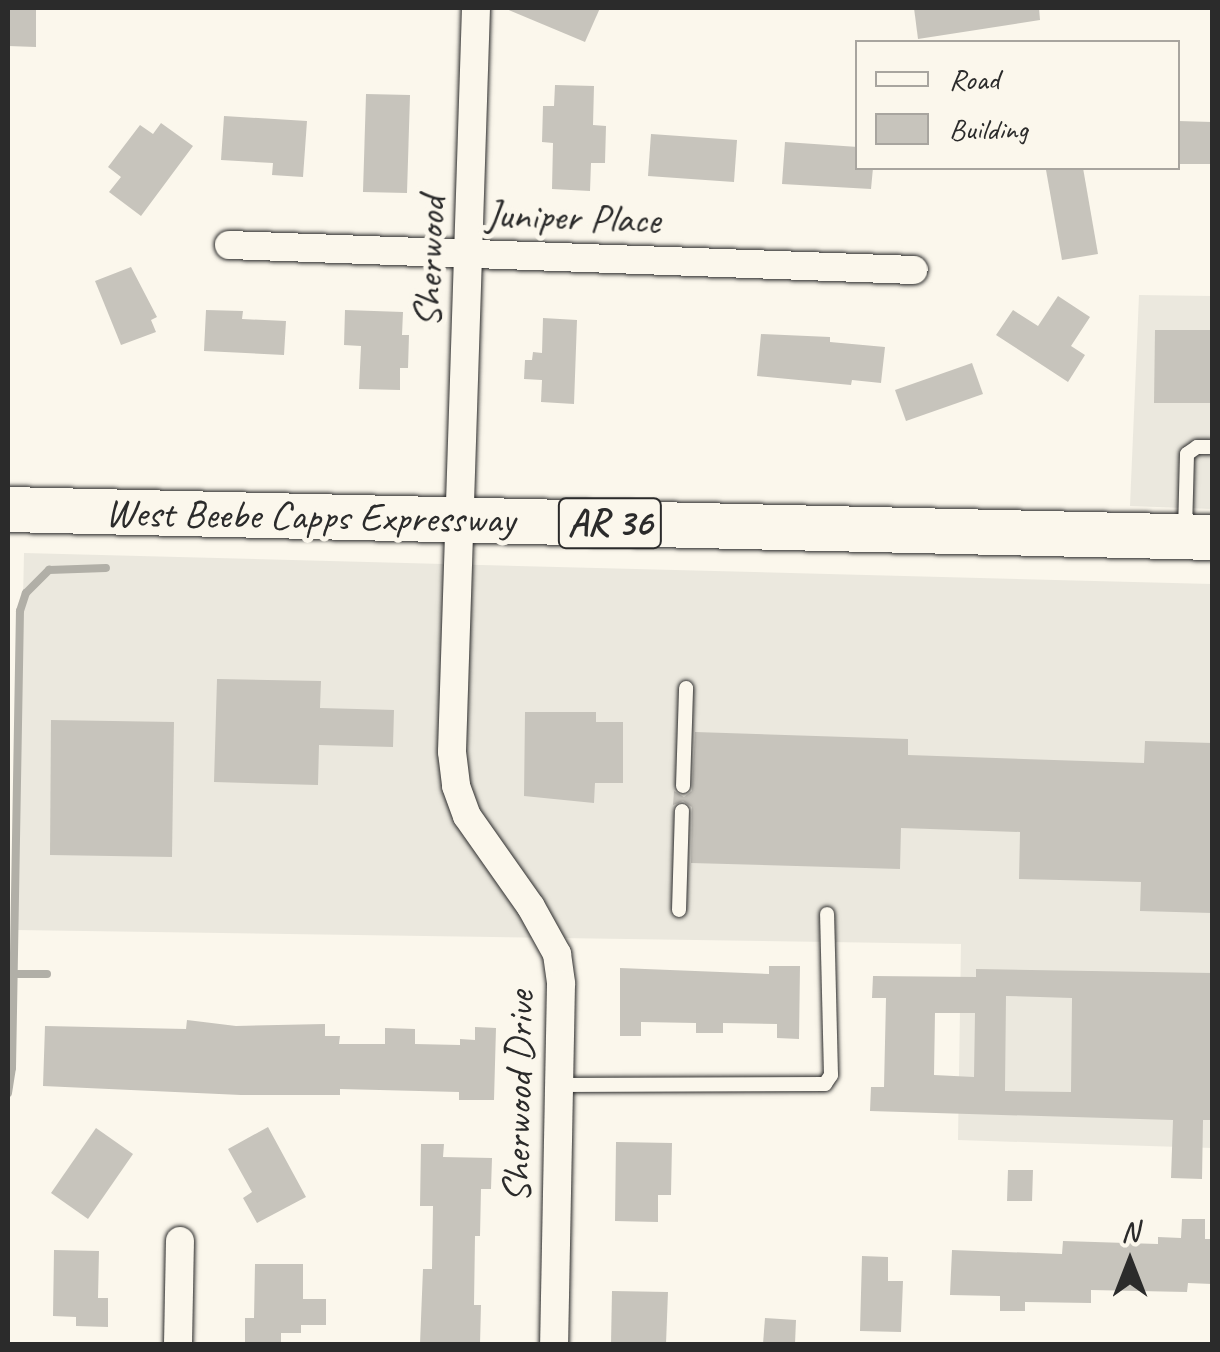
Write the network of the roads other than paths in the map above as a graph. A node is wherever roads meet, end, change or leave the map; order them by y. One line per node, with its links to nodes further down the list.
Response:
1 (476, 8): 3 (street, Sherwood)
2 (229, 245): 3 (street, Juniper Place)
3 (470, 253): 4 (street, Juniper Place); 7 (street, Sherwood)
4 (914, 270)
5 (1212, 448): 8 (lane)
6 (8, 509): 7 (main road, West Beebe Capps Expressway / AR 36)
7 (460, 520): 8 (main road, West Beebe Capps Expressway / AR 36); 14 (street, Sherwood Drive)
8 (1199, 537)
9 (686, 688): 10 (lane)
10 (683, 786)
11 (682, 811): 12 (lane)
12 (679, 910)
13 (828, 914): 14 (lane)
14 (560, 1085): 17 (street, Sherwood Drive)
15 (180, 1241): 16 (street)
16 (178, 1344)
17 (554, 1344)

